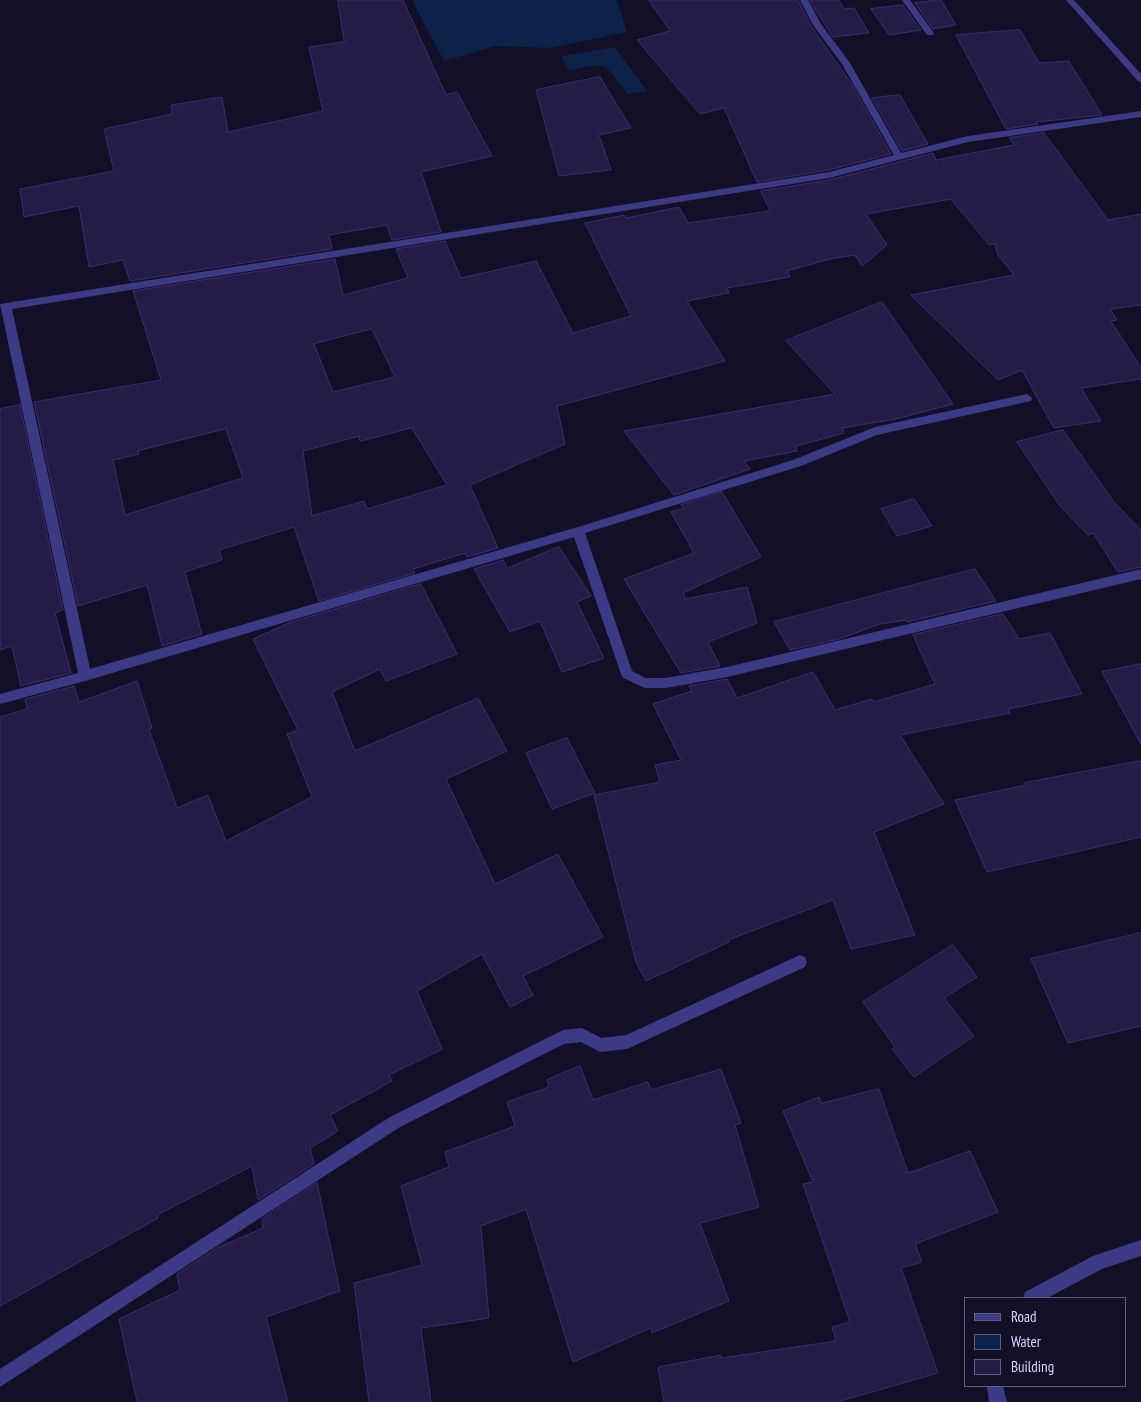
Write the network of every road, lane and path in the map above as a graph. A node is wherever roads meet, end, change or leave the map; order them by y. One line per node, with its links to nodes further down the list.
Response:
1 (804, 0): 7 (street)
2 (906, 0): 4 (street)
3 (1070, 0): 5 (street)
4 (930, 33)
5 (1141, 79)
6 (1141, 114): 7 (street)
7 (899, 157): 8 (street)
8 (3, 307): 12 (street)
9 (1027, 398): 10 (street)
10 (578, 531): 11 (street); 12 (street)
11 (1141, 574)
12 (85, 676): 13 (street)
13 (0, 699)
14 (800, 962): 17 (street)
15 (1141, 1248): 16 (street)
16 (1033, 1297)
17 (0, 1379)
18 (996, 1387): 19 (street)
19 (998, 1402)

